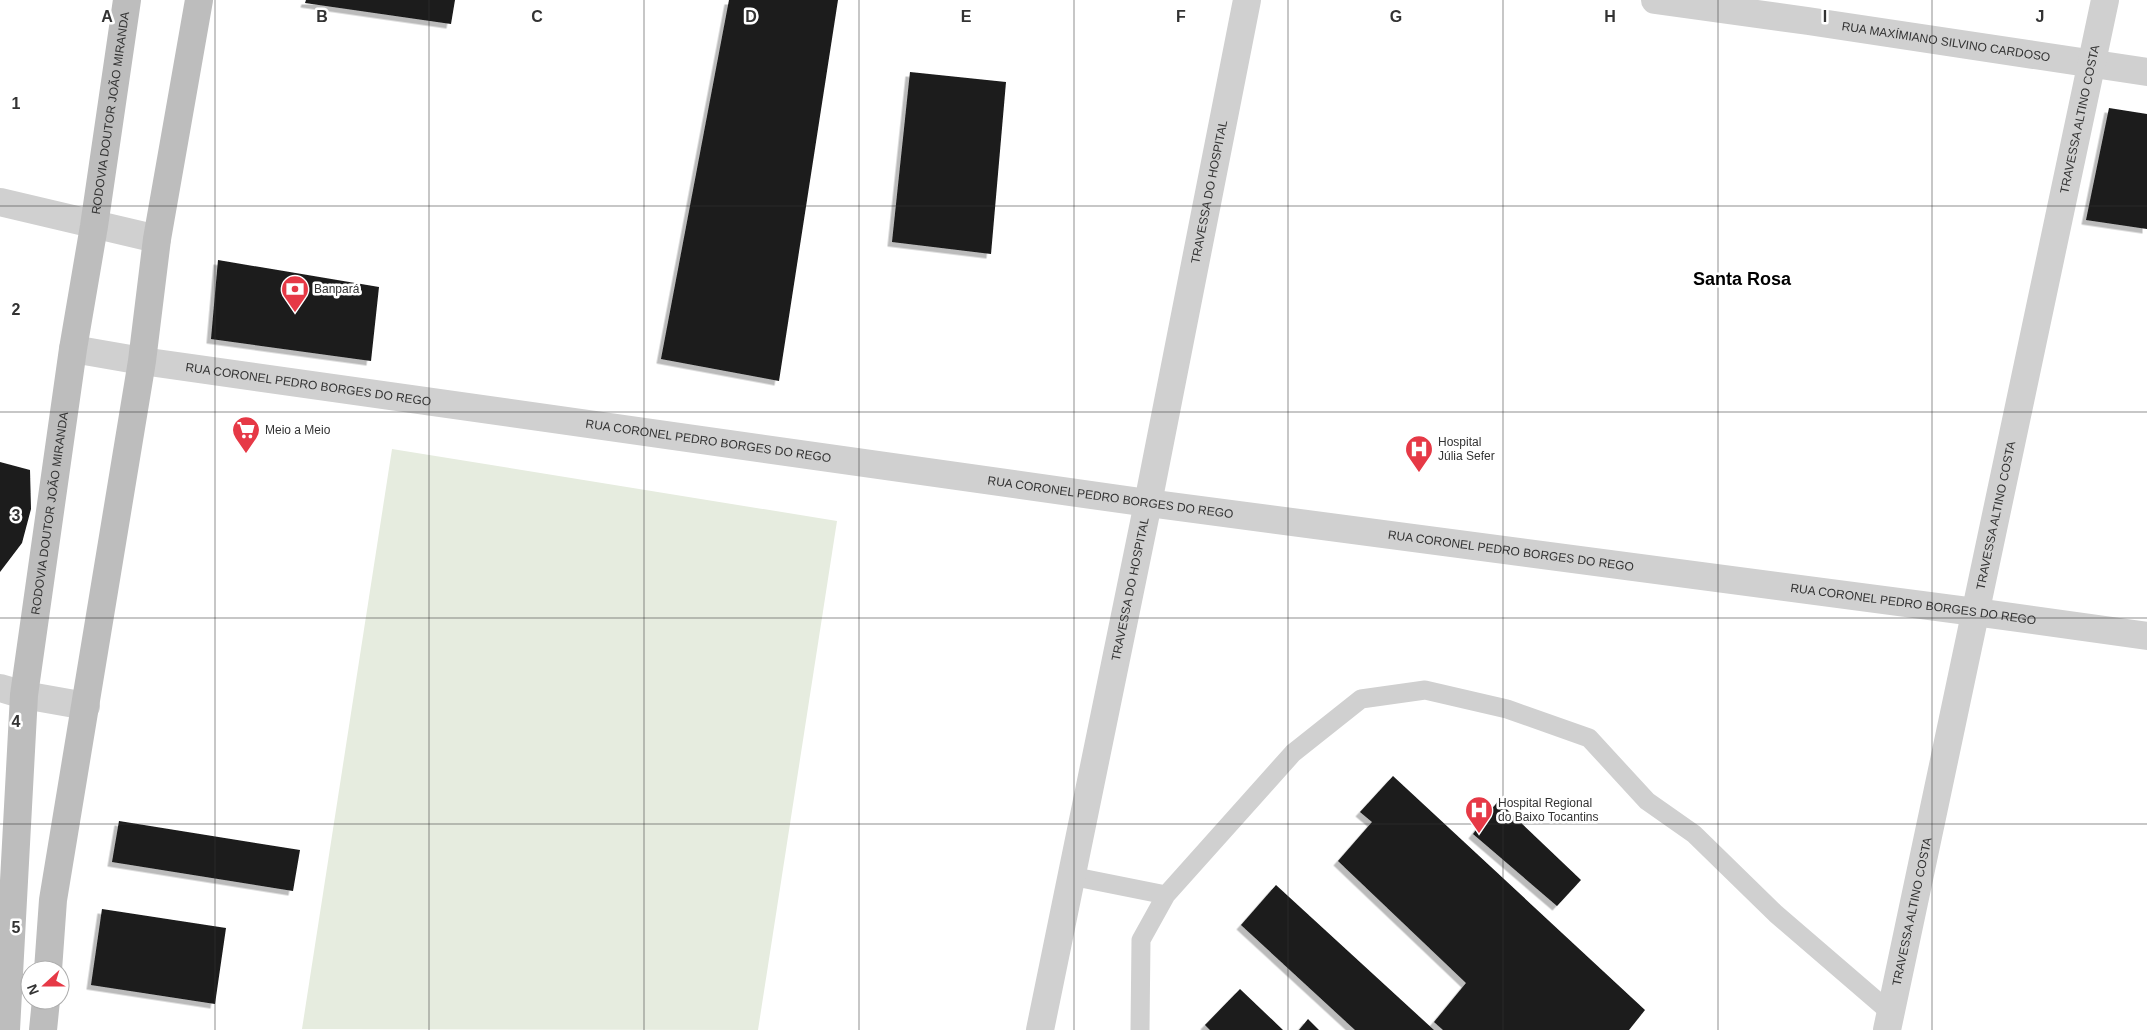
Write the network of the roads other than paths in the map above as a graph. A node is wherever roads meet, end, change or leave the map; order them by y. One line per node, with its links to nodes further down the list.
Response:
1 (127, 0): 10 (main road, RODOVIA DOUTOR JOÃO MIRANDA)
2 (199, 0): 11 (main road)
3 (1247, 0): 14 (street, TRAVESSA DO HOSPITAL)
4 (1655, 0): 6 (street, RUA MAXÍMIANO SILVINO CARDOSO)
5 (2106, 0): 7 (street, TRAVESSA ALTINO COSTA)
6 (1806, 10): 7 (street, RUA MAXÍMIANO SILVINO CARDOSO)
7 (2090, 65): 8 (street, RUA MAXÍMIANO SILVINO CARDOSO); 15 (street, TRAVESSA ALTINO COSTA)
8 (2147, 72)
9 (0, 202): 10 (street)
10 (94, 226): 11 (street); 12 (main road, RODOVIA DOUTOR JOÃO MIRANDA)
11 (157, 239): 13 (main road)
12 (74, 349): 13 (street, RUA CORONEL PEDRO BORGES DO REGO); 17 (main road, RODOVIA DOUTOR JOÃO MIRANDA)
13 (142, 361): 14 (street, RUA CORONEL PEDRO BORGES DO REGO); 18 (main road)
14 (1148, 504): 15 (street, RUA CORONEL PEDRO BORGES DO REGO); 19 (street, TRAVESSA DO HOSPITAL)
15 (1975, 612): 16 (street, RUA CORONEL PEDRO BORGES DO REGO); 23 (street, TRAVESSA ALTINO COSTA)
16 (2147, 636)
17 (12, 692): 18 (street); 24 (main road, RODOVIA DOUTOR JOÃO MIRANDA)
18 (86, 706): 21 (main road)
19 (1071, 876): 20 (lane); 26 (street, TRAVESSA DO HOSPITAL)
20 (1166, 895): 23 (lane); 27 (lane)
21 (49, 960)
22 (45, 1010): 25 (main road)
23 (1889, 1021)
24 (6, 1030)
25 (43, 1030)
26 (1040, 1030)
27 (1140, 1030)

